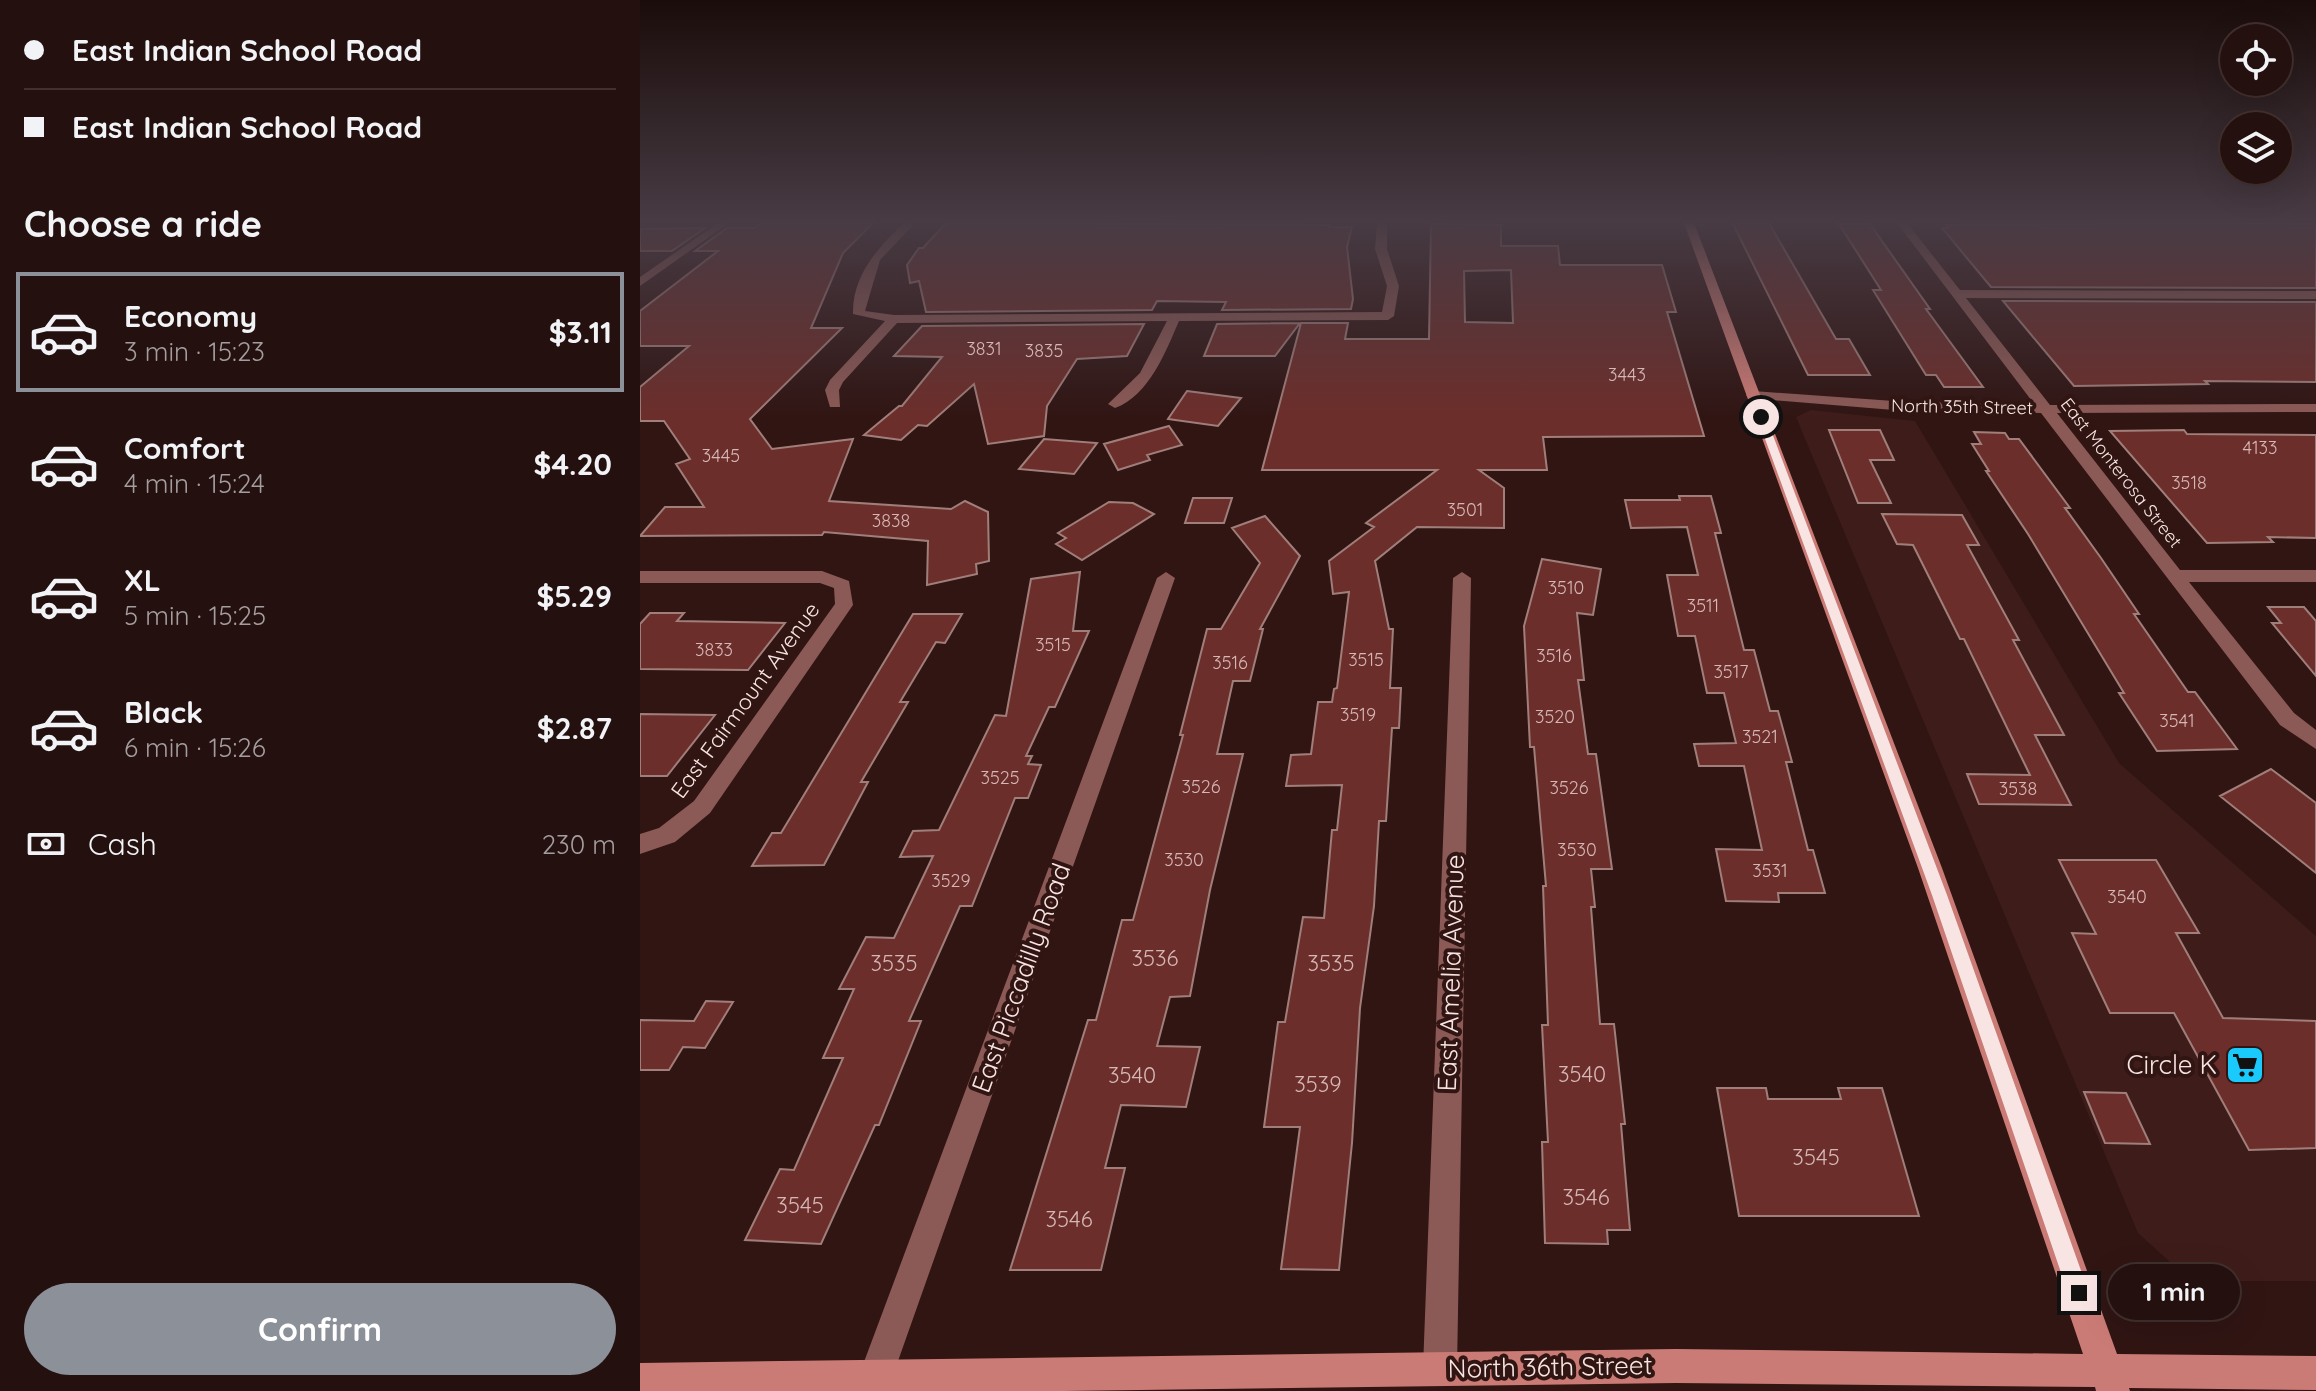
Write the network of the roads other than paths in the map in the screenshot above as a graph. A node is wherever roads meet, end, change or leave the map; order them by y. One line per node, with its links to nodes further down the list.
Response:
1 (864, 288): 7 (street)
2 (1393, 288): 8 (street)
3 (1713, 288): 9 (main road)
4 (1955, 288): 5 (street, East Monterosa Street)
5 (1960, 294): 6 (street); 12 (street, East Monterosa Street)
6 (2316, 295)
7 (894, 319): 8 (street); 10 (street)
8 (1174, 319): 11 (street)
9 (1753, 395): 12 (street, North 35th Street); 25 (main road)
10 (835, 404)
11 (1115, 404)
12 (2046, 408): 13 (street, North 35th Street); 14 (street, East Monterosa Street)
13 (2316, 408)
14 (2175, 576): 15 (street); 19 (street, East Monterosa Street)
15 (2316, 576)
16 (640, 577): 20 (street, East Fairmount Avenue)
17 (1166, 578): 23 (street, East Piccadilly Road)
18 (1462, 578): 21 (street, East Amelia Avenue)
19 (2316, 741)
20 (640, 844)
21 (1440, 1368): 23 (main road, North 36th Street); 25 (main road, North 36th Street)
22 (2316, 1373): 25 (main road, North 36th Street)
23 (875, 1378): 26 (main road, North 36th Street)
24 (640, 1380): 26 (main road, North 36th Street)
25 (2109, 1381)
26 (764, 1386)

